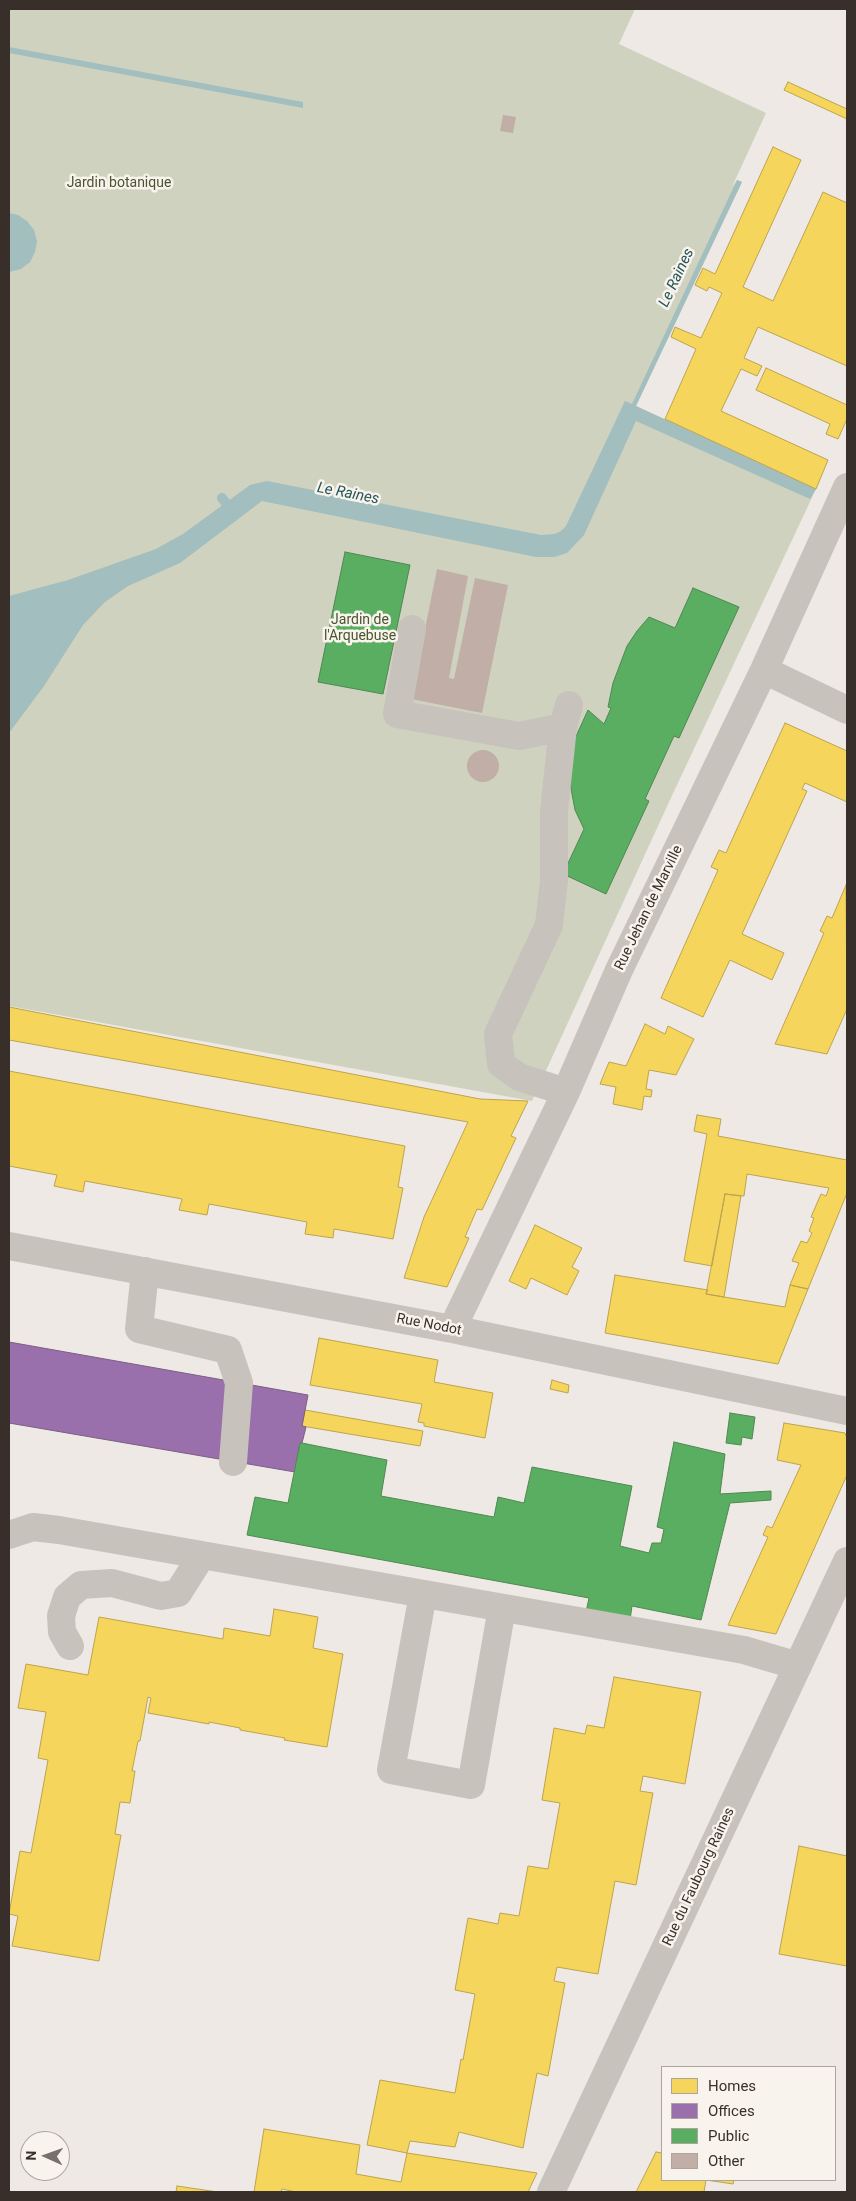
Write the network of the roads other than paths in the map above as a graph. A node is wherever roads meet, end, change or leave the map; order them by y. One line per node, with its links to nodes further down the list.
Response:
1 (847, 487): 3 (street, Rue Jehan de Marville)
2 (412, 629): 5 (street)
3 (764, 670): 4 (street); 5 (street, Rue Jehan de Marville)
4 (847, 710)
5 (566, 1092): 8 (street, Rue Jehan de Marville)
6 (9, 1246): 7 (street, Rue Nodot)
7 (145, 1271): 8 (street, Rue Nodot); 10 (street)
8 (452, 1329): 9 (street, Rue Nodot)
9 (847, 1411)
10 (233, 1462)
11 (9, 1535): 12 (street)
12 (202, 1555): 14 (street); 16 (street)
13 (847, 1561): 17 (street, Rue du Faubourg Raines)
14 (422, 1594): 15 (street); 15 (street)
15 (502, 1608): 17 (street)
16 (70, 1646)
17 (798, 1666): 18 (street, Rue du Faubourg Raines)
18 (551, 2192)

